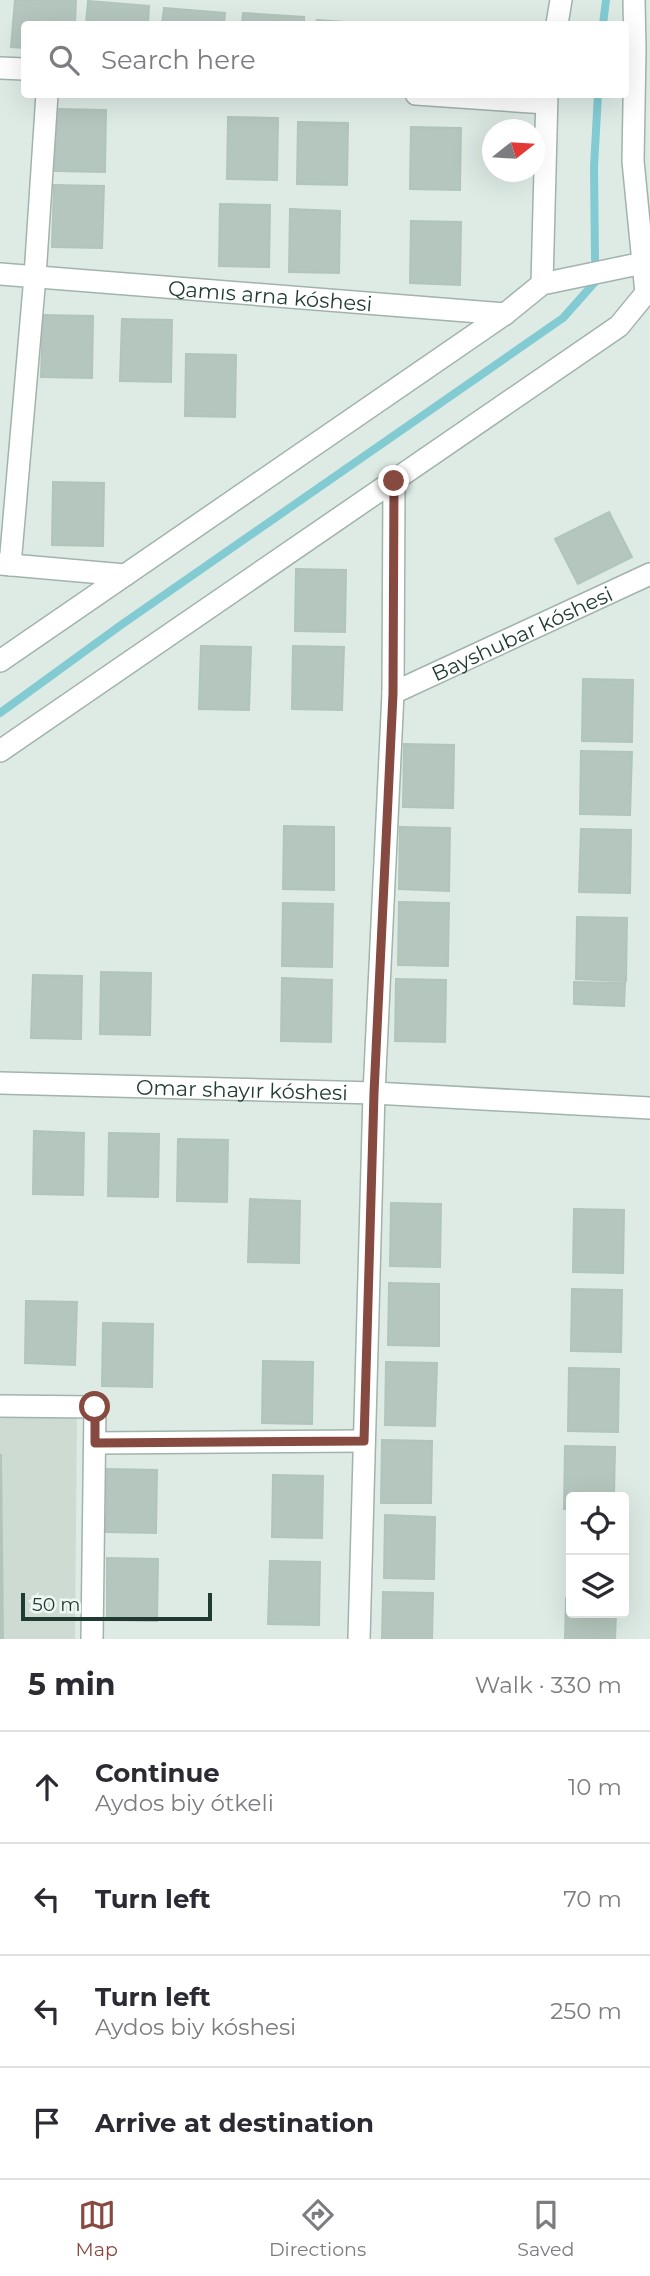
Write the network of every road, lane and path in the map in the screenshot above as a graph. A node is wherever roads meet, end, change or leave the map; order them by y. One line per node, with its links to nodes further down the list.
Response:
1 (561, 0): 3 (street)
2 (634, 0): 9 (street)
3 (558, 21)
4 (0, 68): 5 (street)
5 (21, 69)
6 (47, 98): 11 (street)
7 (520, 98): 8 (street)
8 (546, 99): 12 (street)
9 (646, 261): 12 (street); 14 (street)
10 (0, 274): 11 (street, Qamıs arna kóshesi)
11 (35, 276): 13 (street, Qamıs arna kóshesi); 15 (street)
12 (542, 284): 13 (street)
13 (505, 314): 17 (street)
14 (394, 481): 19 (street); 20 (street)
15 (5, 565): 17 (street)
16 (650, 574): 19 (street, Bayshubar kóshesi)
17 (125, 575): 18 (street)
18 (0, 661)
19 (393, 694): 22 (street)
20 (0, 751)
21 (0, 1083): 22 (street, Omar shayır kóshesi)
22 (374, 1093): 23 (street, Omar shayır kóshesi); 25 (street)
23 (650, 1108)
24 (0, 1406): 26 (street)
25 (364, 1441): 26 (street); 28 (street)
26 (95, 1443): 27 (street)
27 (92, 1639)
28 (359, 1639)

